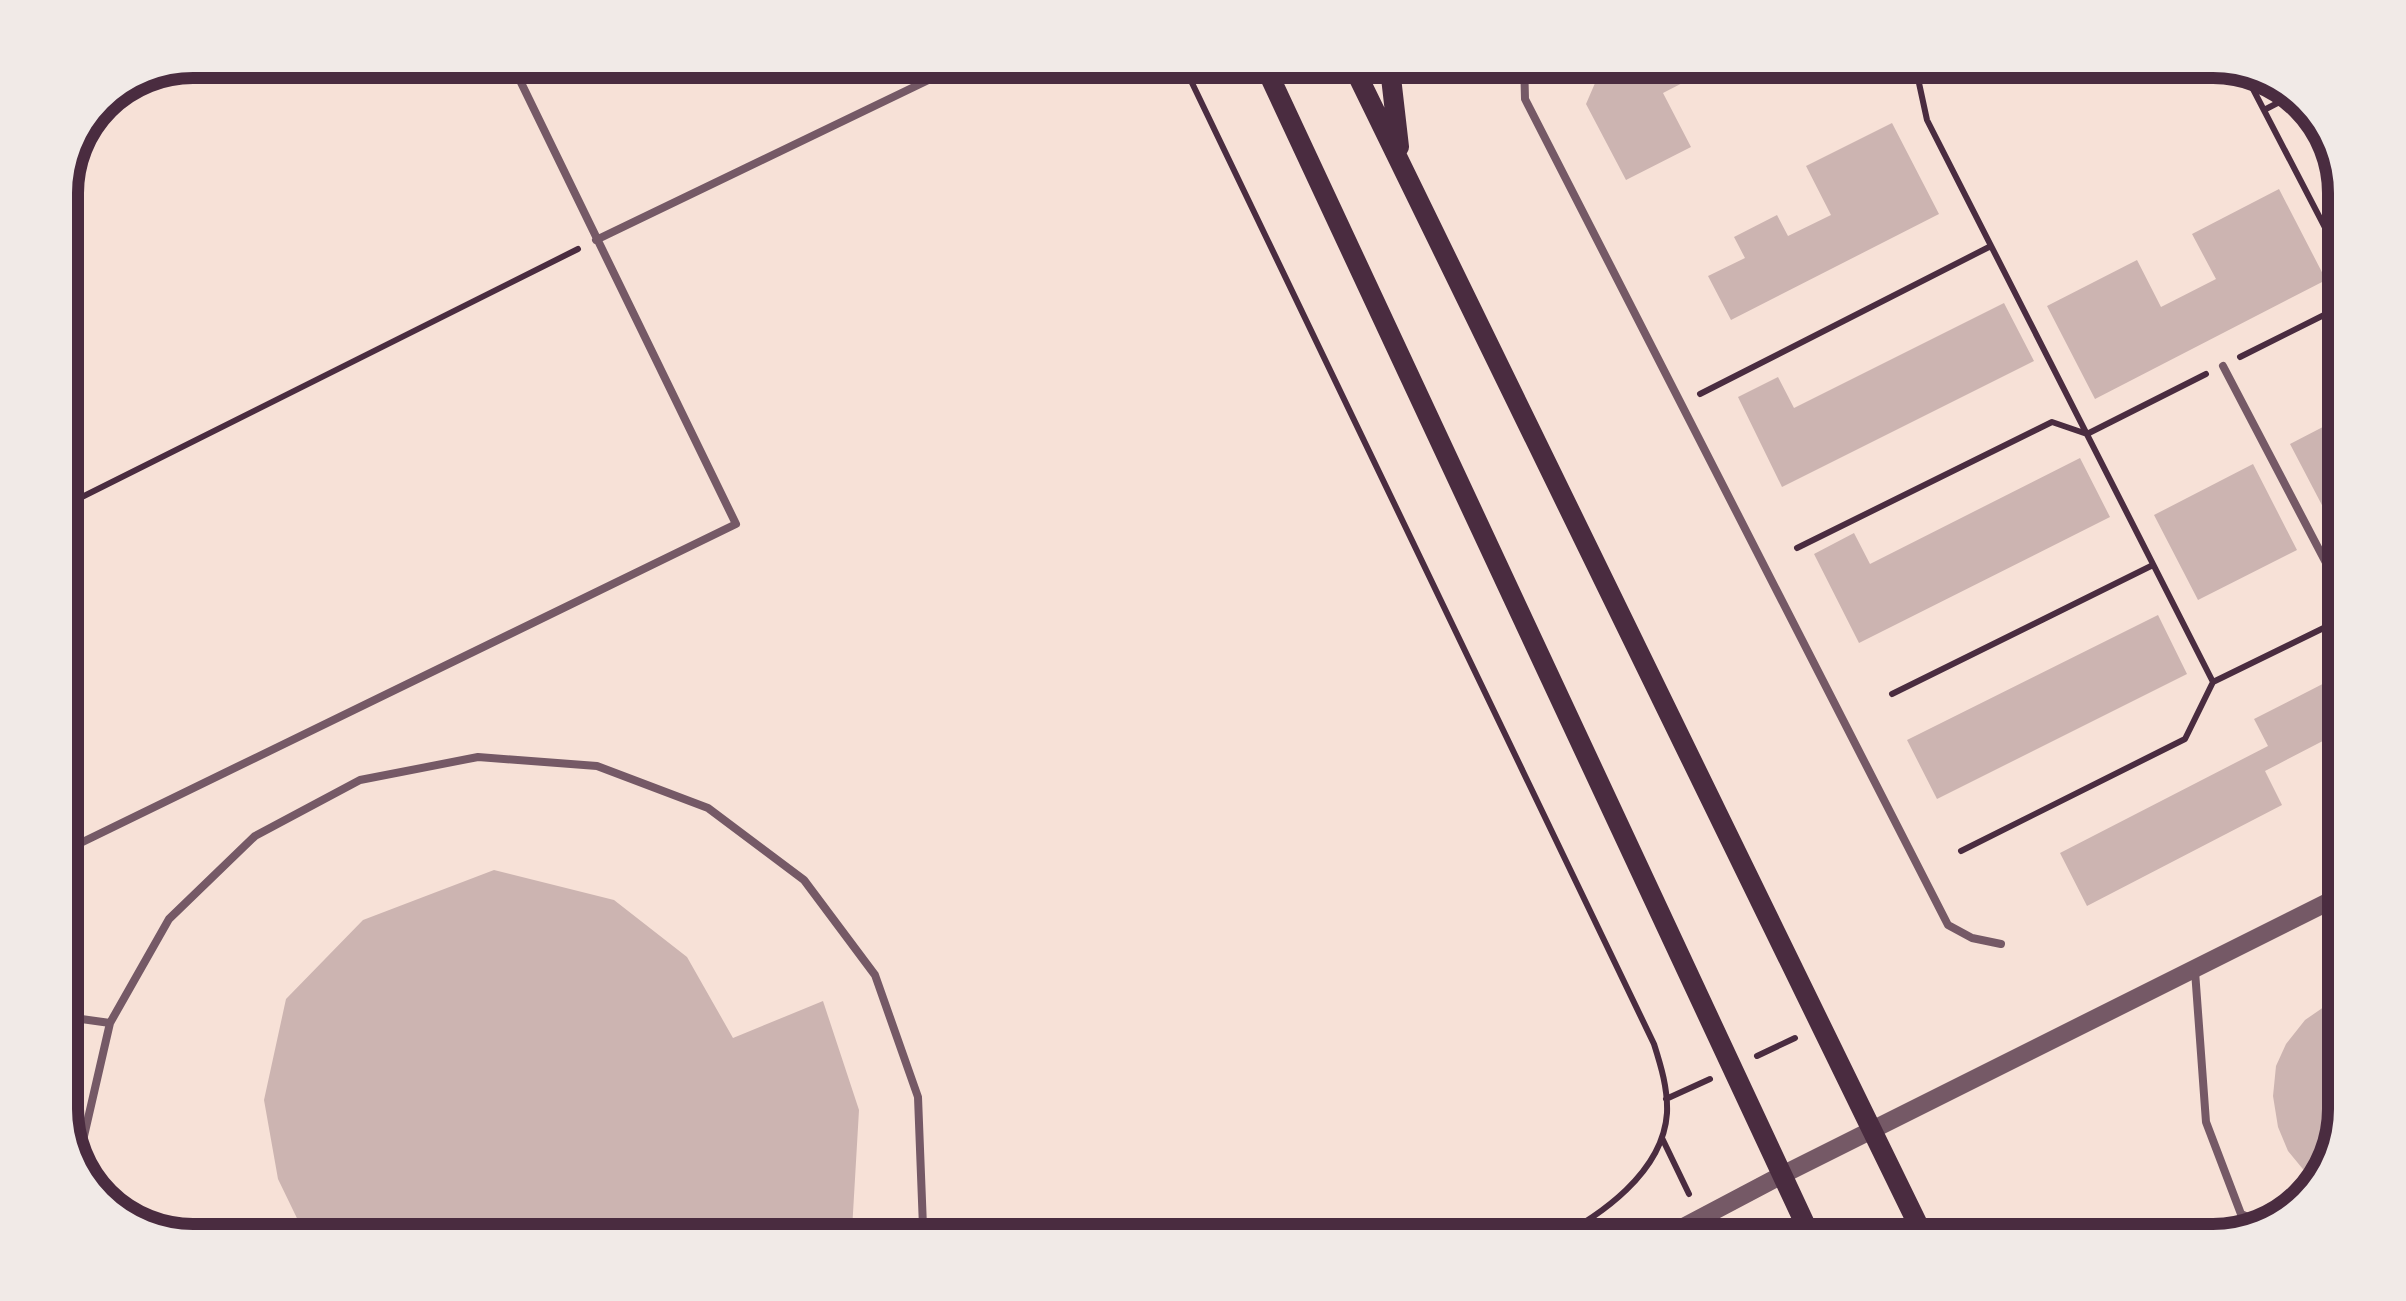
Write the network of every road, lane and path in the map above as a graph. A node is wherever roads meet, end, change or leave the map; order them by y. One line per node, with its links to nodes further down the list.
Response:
1 (519, 78): 14 (lane)
2 (933, 78): 14 (lane)
3 (1190, 78): 35 (path)
4 (1270, 78): 37 (main road)
5 (1359, 78): 12 (main road)
6 (1391, 78): 12 (main road)
7 (1524, 78): 18 (lane)
8 (1918, 78): 15 (path)
9 (2250, 84): 11 (path)
10 (2282, 101): 11 (path)
11 (2264, 110): 13 (path)
12 (1401, 164): 34 (main road)
13 (2328, 233)
14 (596, 240): 20 (path); 27 (lane)
15 (1991, 246): 18 (path); 19 (path)
16 (2328, 313): 17 (path)
17 (2223, 366): 19 (path); 23 (lane)
18 (1681, 404): 30 (lane)
19 (2087, 434): 21 (path); 22 (path)
20 (78, 499)
21 (1798, 548)
22 (2153, 565): 25 (path); 26 (path)
23 (2328, 567)
24 (2328, 626): 25 (path)
25 (2213, 682): 28 (path)
26 (1892, 694)
27 (78, 844)
28 (1961, 851)
29 (2328, 902): 31 (street)
30 (2001, 944)
31 (2195, 971): 34 (street); 39 (lane)
32 (78, 1018): 33 (lane)
33 (110, 1022): 36 (lane); 40 (lane)
34 (1874, 1130): 37 (street); 44 (main road)
35 (1661, 1137): 38 (path); 41 (path)
36 (83, 1141)
37 (1782, 1175): 38 (street); 43 (main road)
38 (1701, 1218): 42 (street)
39 (2250, 1218)
40 (922, 1224)
41 (1578, 1224)
42 (1690, 1224)
43 (1805, 1224)
44 (1918, 1224)

